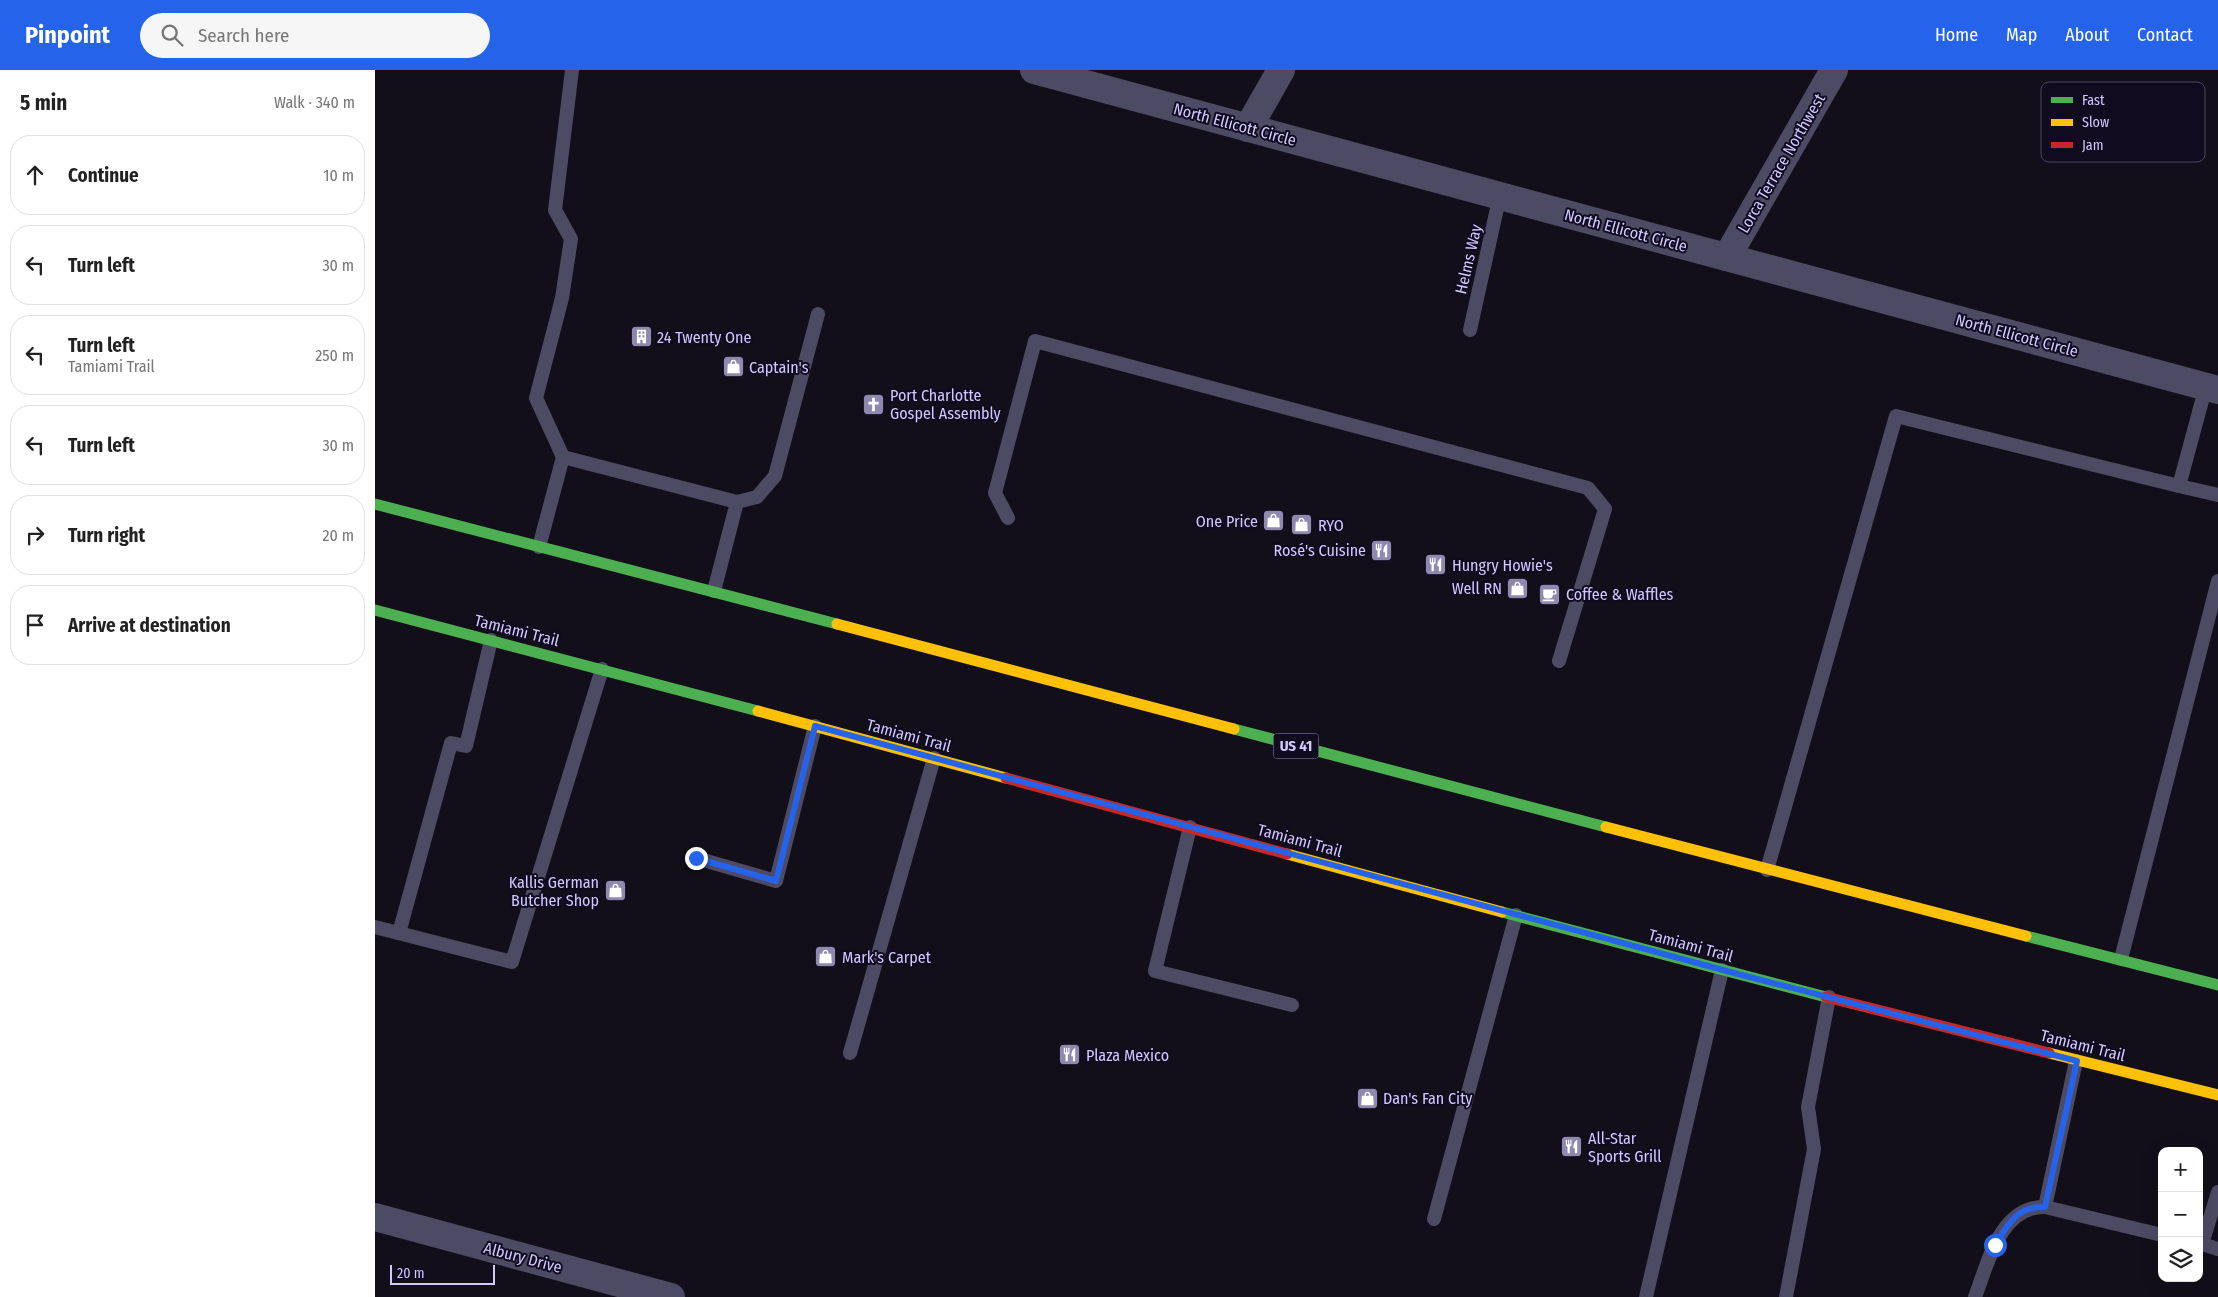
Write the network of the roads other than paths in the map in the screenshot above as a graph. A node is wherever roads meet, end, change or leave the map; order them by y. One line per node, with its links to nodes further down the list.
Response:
1 (572, 70): 11 (lane)
2 (1035, 70): 5 (street, North Ellicott Circle)
3 (1281, 70): 5 (street)
4 (1834, 70): 7 (street, Lorca Terrace Northwest)
5 (1248, 128): 6 (street, North Ellicott Circle)
6 (1501, 196): 7 (street, North Ellicott Circle); 9 (lane, Helms Way)
7 (1727, 257): 10 (street, North Ellicott Circle)
8 (818, 314): 14 (lane)
9 (1470, 330)
10 (2214, 380): 12 (lane)
11 (563, 458): 14 (lane); 17 (lane)
12 (2179, 486): 13 (lane); 28 (lane)
13 (2218, 495)
14 (737, 502): 19 (lane)
15 (375, 504): 17 (main road, US 41)
16 (1008, 518): 22 (lane)
17 (539, 547): 19 (main road, US 41)
18 (2218, 581): 32 (lane)
19 (714, 591): 28 (main road, US 41)
20 (375, 610): 21 (main road, Tamiami Trail)
21 (491, 640): 23 (main road, Tamiami Trail); 31 (lane)
22 (1559, 661)
23 (601, 669): 24 (main road, Tamiami Trail); 31 (lane)
24 (815, 726): 25 (main road, Tamiami Trail); 27 (lane)
25 (934, 758): 26 (main road, Tamiami Trail); 37 (lane)
26 (1190, 827): 29 (main road, Tamiami Trail); 36 (lane)
27 (696, 858)
28 (1767, 870): 32 (main road, US 41)
29 (1516, 915): 33 (main road, Tamiami Trail); 43 (lane)
30 (375, 927): 31 (lane)
31 (399, 933)
32 (2121, 959): 34 (main road, US 41)
33 (1722, 970): 35 (main road, Tamiami Trail); 49 (lane)
34 (2218, 985)
35 (1829, 997): 38 (main road, Tamiami Trail); 50 (lane)
36 (1292, 1005)
37 (850, 1053)
38 (2077, 1061): 39 (main road, Tamiami Trail); 41 (lane)
39 (2218, 1095)
40 (2218, 1192): 45 (lane)
41 (2045, 1207): 44 (lane); 51 (lane)
42 (375, 1217): 48 (street, Albury Drive)
43 (1434, 1219)
44 (2158, 1233)
45 (2203, 1238)
46 (2203, 1245): 47 (lane)
47 (2218, 1249)
48 (671, 1297)
49 (1646, 1297)
50 (1786, 1297)
51 (1975, 1297)

